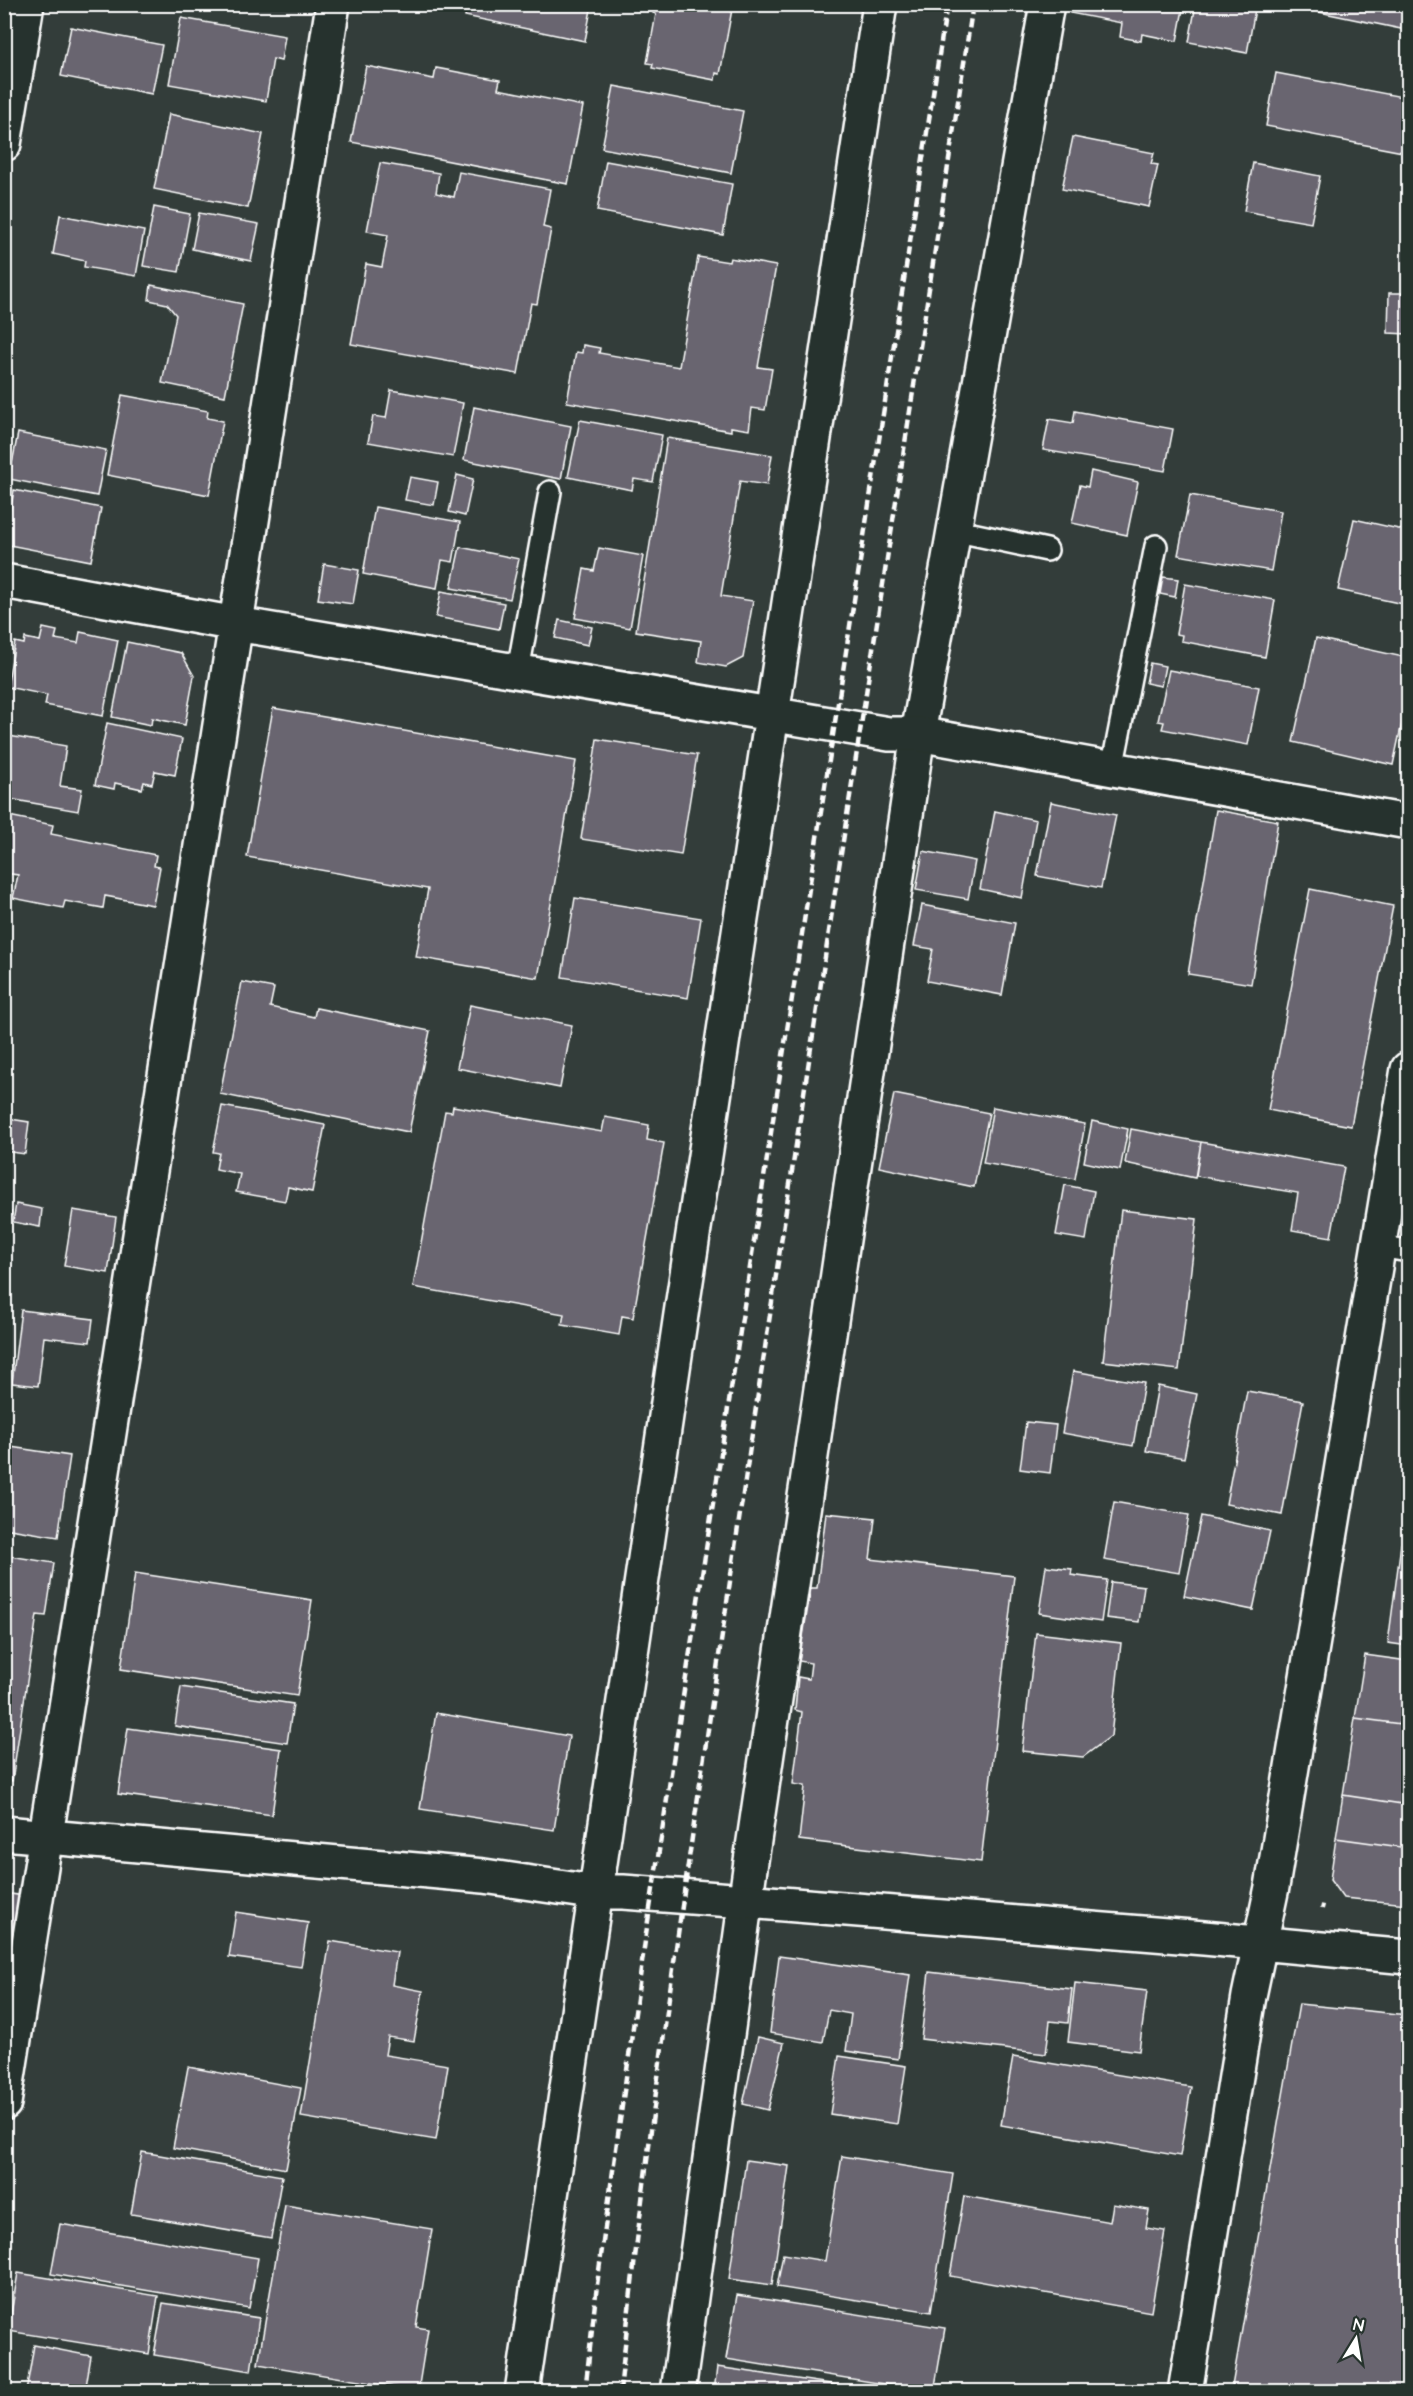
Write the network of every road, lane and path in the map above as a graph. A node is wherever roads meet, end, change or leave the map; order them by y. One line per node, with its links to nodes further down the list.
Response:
1 (27, 4): 5 (street)
2 (333, 4): 11 (street)
3 (880, 4): 13 (street)
4 (1047, 4): 7 (street)
5 (4, 144)
6 (550, 492): 12 (lane)
7 (953, 530): 9 (lane); 14 (street)
8 (1156, 546): 15 (lane)
9 (1047, 550)
10 (4, 580): 11 (street)
11 (236, 624): 12 (street); 20 (street)
12 (518, 671): 13 (street)
13 (775, 715): 14 (street); 21 (street)
14 (918, 734): 15 (street); 22 (street)
15 (1112, 769): 16 (street)
16 (1408, 822)
17 (1408, 1069): 18 (street)
18 (1394, 1248): 23 (street)
19 (4, 1833): 20 (street)
20 (46, 1837): 21 (street); 25 (street)
21 (592, 1892): 22 (street); 26 (street)
22 (746, 1901): 23 (street); 27 (street)
23 (1260, 1944): 24 (street); 28 (street)
24 (1408, 1957)
25 (4, 2103)
26 (522, 2391)
27 (678, 2391)
28 (1185, 2391)

